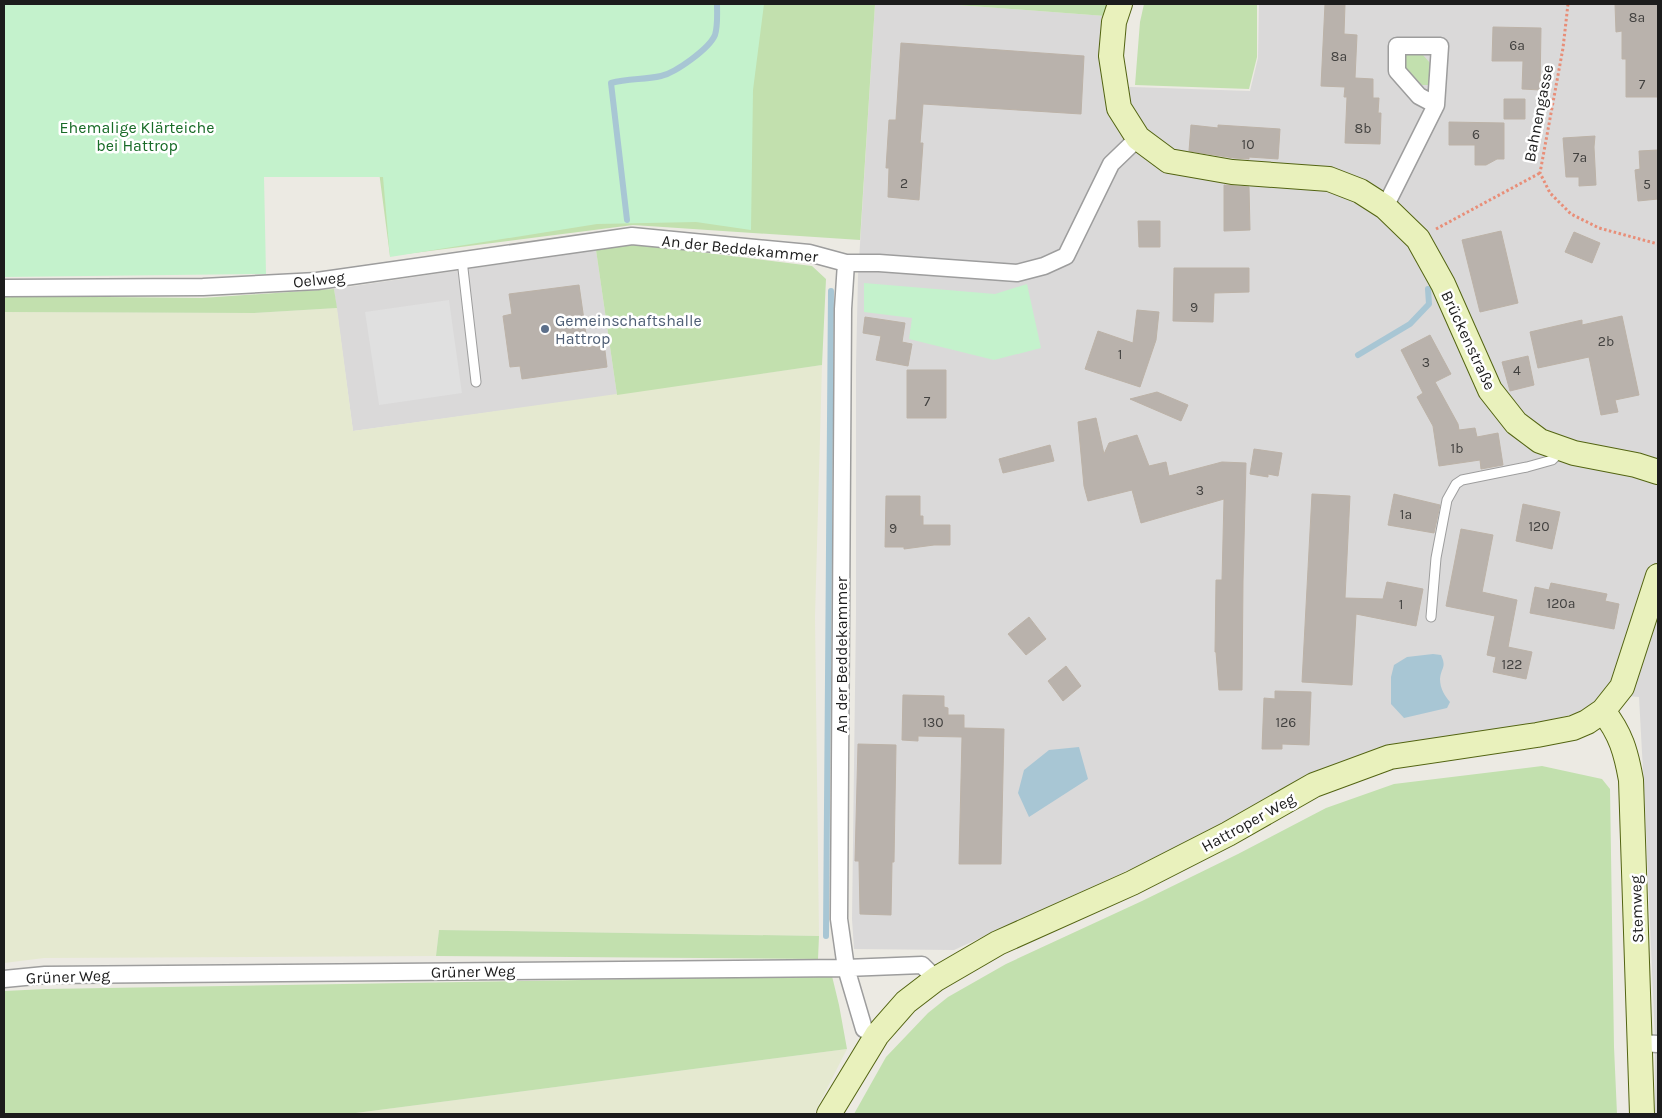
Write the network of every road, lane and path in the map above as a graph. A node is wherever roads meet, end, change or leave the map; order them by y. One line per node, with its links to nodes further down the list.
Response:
1 (1120, 4): 4 (street, Brückenstraße)
2 (1568, 4): 5 (path, Bahnengasse)
3 (1436, 105): 6 (street)
4 (1138, 138): 6 (street, Brückenstraße); 11 (street, An der Beddekammer)
5 (1540, 173): 8 (path); 9 (path, Bahnengasse)
6 (1385, 207): 8 (street, Brückenstraße)
7 (632, 236): 10 (street, Oelweg); 11 (street, An der Beddekammer)
8 (1418, 239): 14 (street, Brückenstraße)
9 (1658, 244)
10 (462, 260): 12 (street, Oelweg); 13 (lane)
11 (846, 263): 19 (street, An der Beddekammer)
12 (4, 288)
13 (476, 382)
14 (1563, 449): 15 (street, Brückenstraße); 17 (lane)
15 (1658, 472)
16 (1658, 576): 18 (street, Hattroper Weg)
17 (1431, 617)
18 (1603, 711): 20 (street, Hattroper Weg); 23 (street, Stemweg)
19 (846, 968): 20 (street, Grüner Weg); 21 (street, Grüner Weg); 22 (street, An der Beddekammer)
20 (936, 978): 22 (street, Hattroper Weg)
21 (4, 979)
22 (877, 1035): 24 (street, Hattroper Weg)
23 (1649, 1043): 25 (street, Stemweg)
24 (829, 1114)
25 (1642, 1114)

